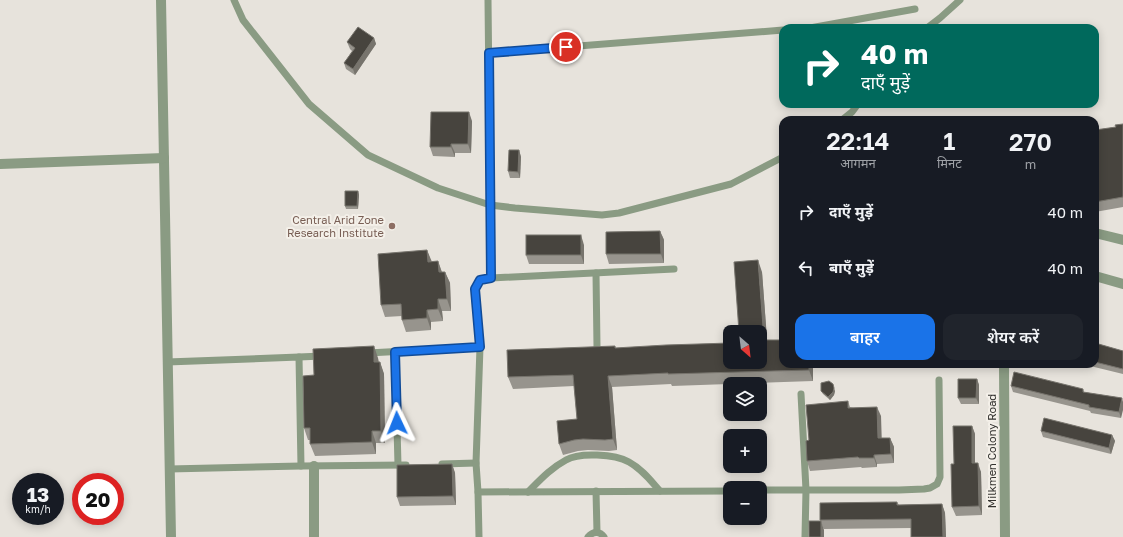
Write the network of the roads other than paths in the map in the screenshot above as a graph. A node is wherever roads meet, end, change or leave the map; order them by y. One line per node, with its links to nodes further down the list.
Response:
1 (161, 0): 12 (street)
2 (234, 0): 15 (lane)
3 (488, 0): 9 (lane)
4 (960, 0): 7 (lane)
5 (916, 9): 6 (lane)
6 (832, 24)
7 (932, 24)
8 (779, 30): 9 (lane)
9 (489, 53): 15 (lane)
10 (855, 108): 11 (lane)
11 (847, 116)
12 (164, 158): 14 (street); 29 (street)
13 (779, 159): 15 (lane)
14 (0, 164)
15 (490, 205): 21 (lane)
16 (1099, 234): 17 (street)
17 (1123, 240)
18 (674, 269): 19 (lane)
19 (596, 273): 21 (lane); 24 (lane)
20 (1099, 277): 22 (street)
21 (491, 278): 23 (lane)
22 (1123, 284)
23 (480, 347): 25 (lane); 33 (lane)
24 (597, 347)
25 (395, 352): 26 (lane); 35 (lane)
26 (358, 354)
27 (328, 355): 28 (lane)
28 (299, 357): 29 (lane); 37 (lane)
29 (167, 362): 39 (street)
30 (1004, 368): 54 (street, Milkmen Colony Road)
31 (939, 380): 41 (lane)
32 (800, 394): 41 (lane)
33 (476, 463): 34 (lane); 45 (lane)
34 (437, 464)
35 (398, 465): 36 (lane); 38 (lane)
36 (414, 465)
37 (301, 466): 38 (lane); 39 (lane)
38 (314, 466): 49 (street)
39 (169, 469): 48 (street)
40 (767, 490): 41 (lane)
41 (806, 490): 53 (lane)
42 (596, 491): 43 (lane); 46 (lane); 47 (lane)
43 (660, 491): 44 (lane); 46 (lane)
44 (723, 491)
45 (478, 492): 46 (lane); 50 (lane)
46 (528, 492)
47 (597, 532): 51 (lane); 52 (lane)
48 (171, 537)
49 (314, 537)
50 (479, 537)
51 (588, 537)
52 (604, 537)
53 (805, 537)
54 (1005, 537)

